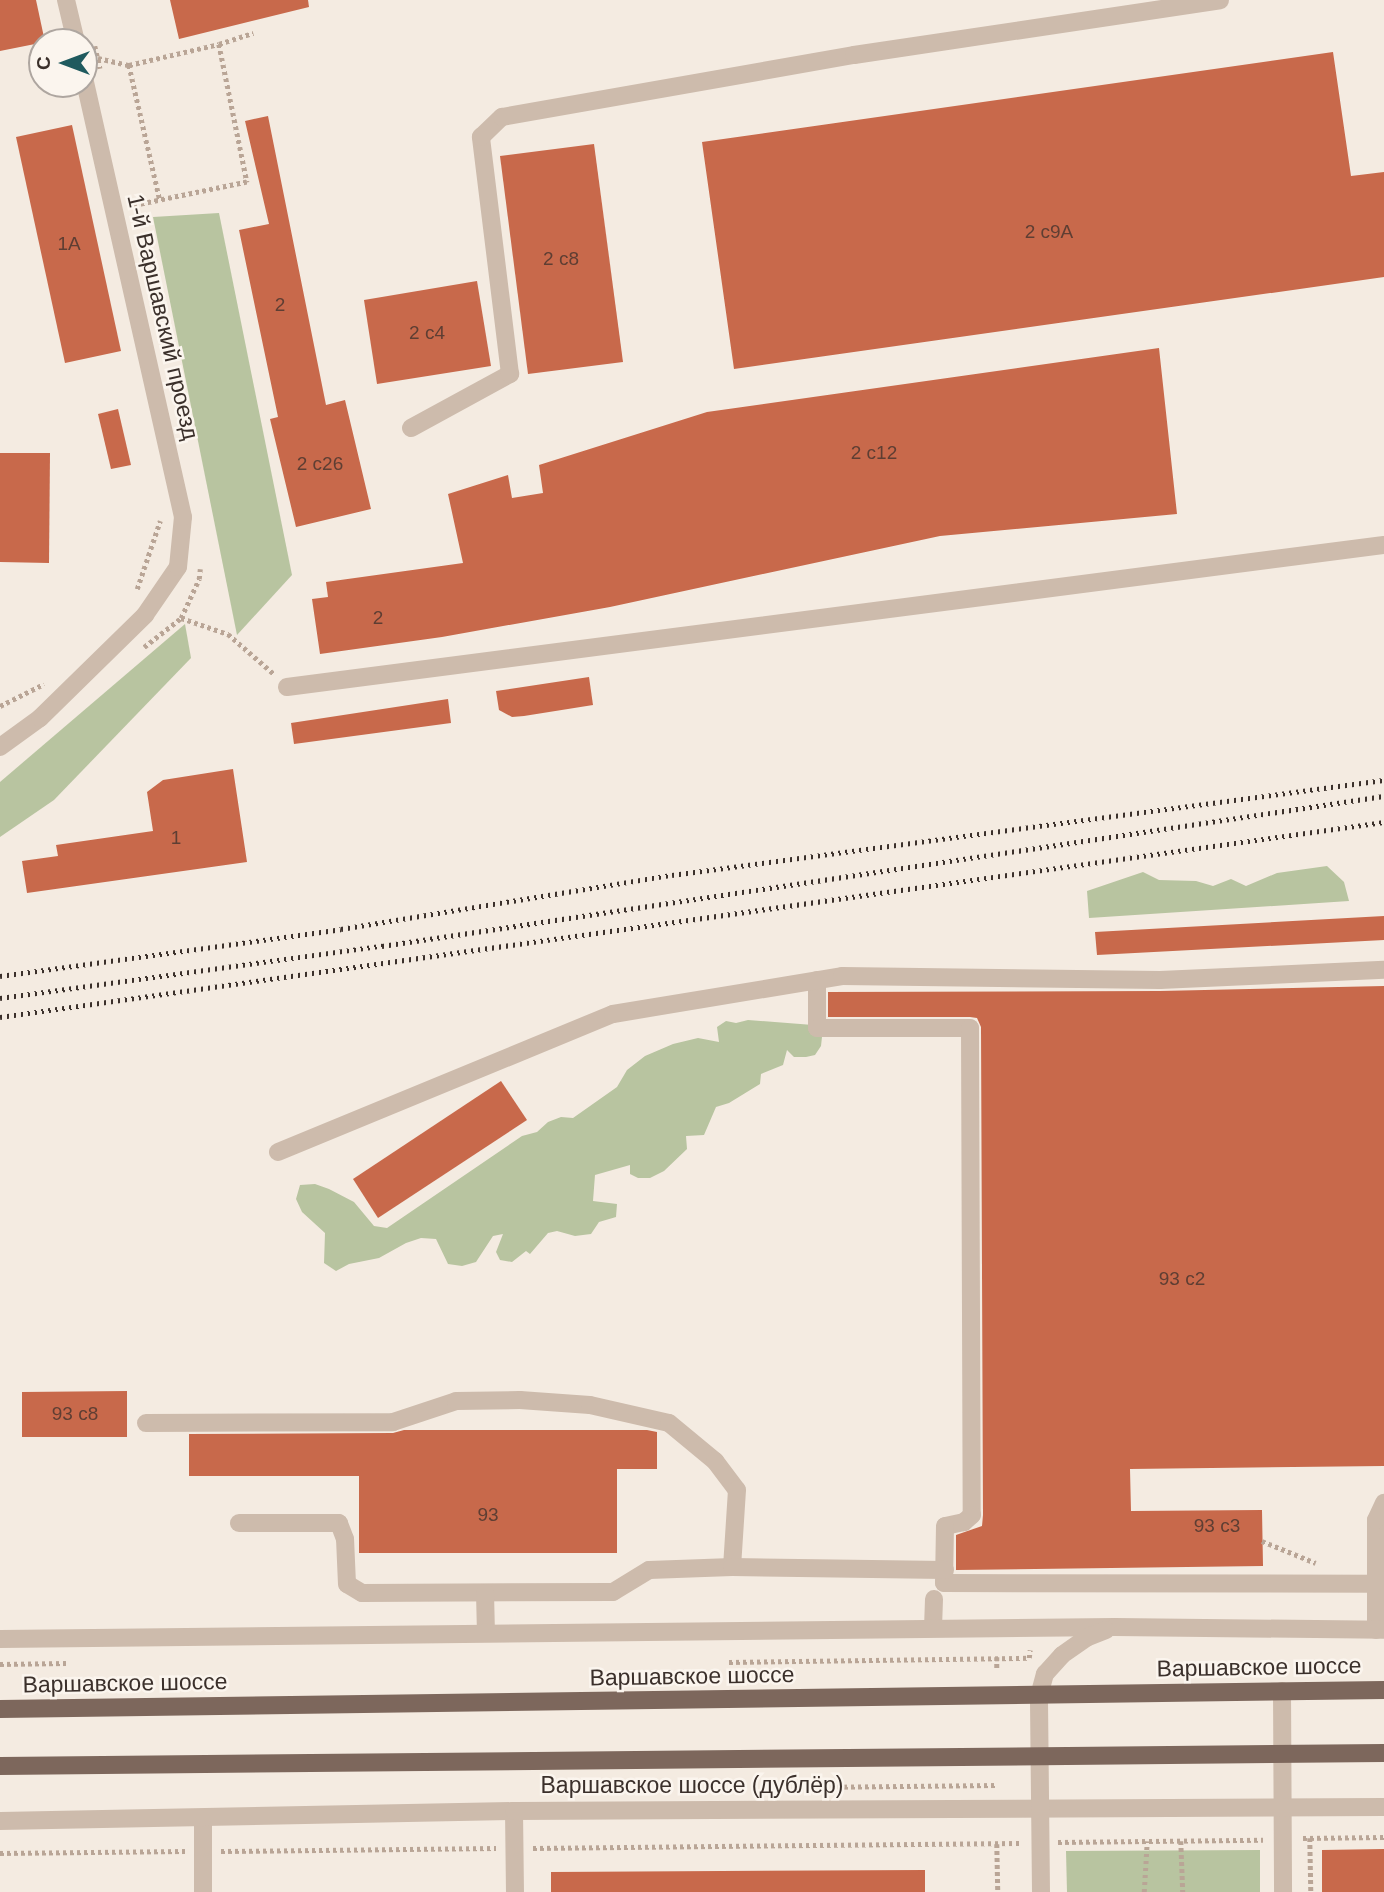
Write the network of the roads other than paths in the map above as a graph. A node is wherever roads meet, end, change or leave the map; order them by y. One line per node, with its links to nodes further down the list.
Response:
1 (66, 0): 3 (street)
2 (1220, 0): 5 (street)
3 (73, 28)
4 (88, 98): 8 (street, 1-й Варшавский проезд)
5 (411, 428)
6 (1384, 545): 7 (street)
7 (288, 687)
8 (0, 747)
9 (1384, 970): 10 (street)
10 (817, 980): 11 (street); 16 (street)
11 (278, 1152)
12 (146, 1423): 15 (street)
13 (1384, 1503): 17 (street)
14 (239, 1523): 18 (street)
15 (732, 1567): 16 (street); 18 (street)
16 (945, 1570): 17 (street)
17 (1376, 1584): 22 (street)
18 (485, 1594): 23 (street)
19 (934, 1599): 21 (street)
20 (1115, 1627): 21 (street); 22 (street); 29 (street)
21 (933, 1628): 23 (street)
22 (1380, 1630)
23 (486, 1633): 24 (street)
24 (0, 1639)
25 (1384, 1677): 26 (main road)
26 (1320, 1690): 27 (main road, Варшавское шоссе); 28 (main road, Варшавское шоссе)
27 (1384, 1690)
28 (1282, 1691): 29 (main road, Варшавское шоссе); 32 (street)
29 (1039, 1696): 30 (main road, Варшавское шоссе); 33 (street)
30 (0, 1709)
31 (1384, 1753): 32 (main road)
32 (1282, 1754): 33 (main road); 35 (street)
33 (1040, 1755): 34 (main road); 36 (street)
34 (0, 1766)
35 (1283, 1806): 36 (street, Варшавское шоссе (дублёр)); 37 (street, Варшавское шоссе (дублёр)); 44 (street)
36 (1040, 1807): 38 (street, Варшавское шоссе (дублёр)); 43 (street)
37 (1384, 1807)
38 (514, 1811): 39 (street, Варшавское шоссе (дублёр)); 42 (street)
39 (203, 1818): 40 (street, Варшавское шоссе (дублёр)); 41 (street)
40 (0, 1821)
41 (204, 1892)
42 (515, 1892)
43 (1041, 1892)
44 (1283, 1892)

